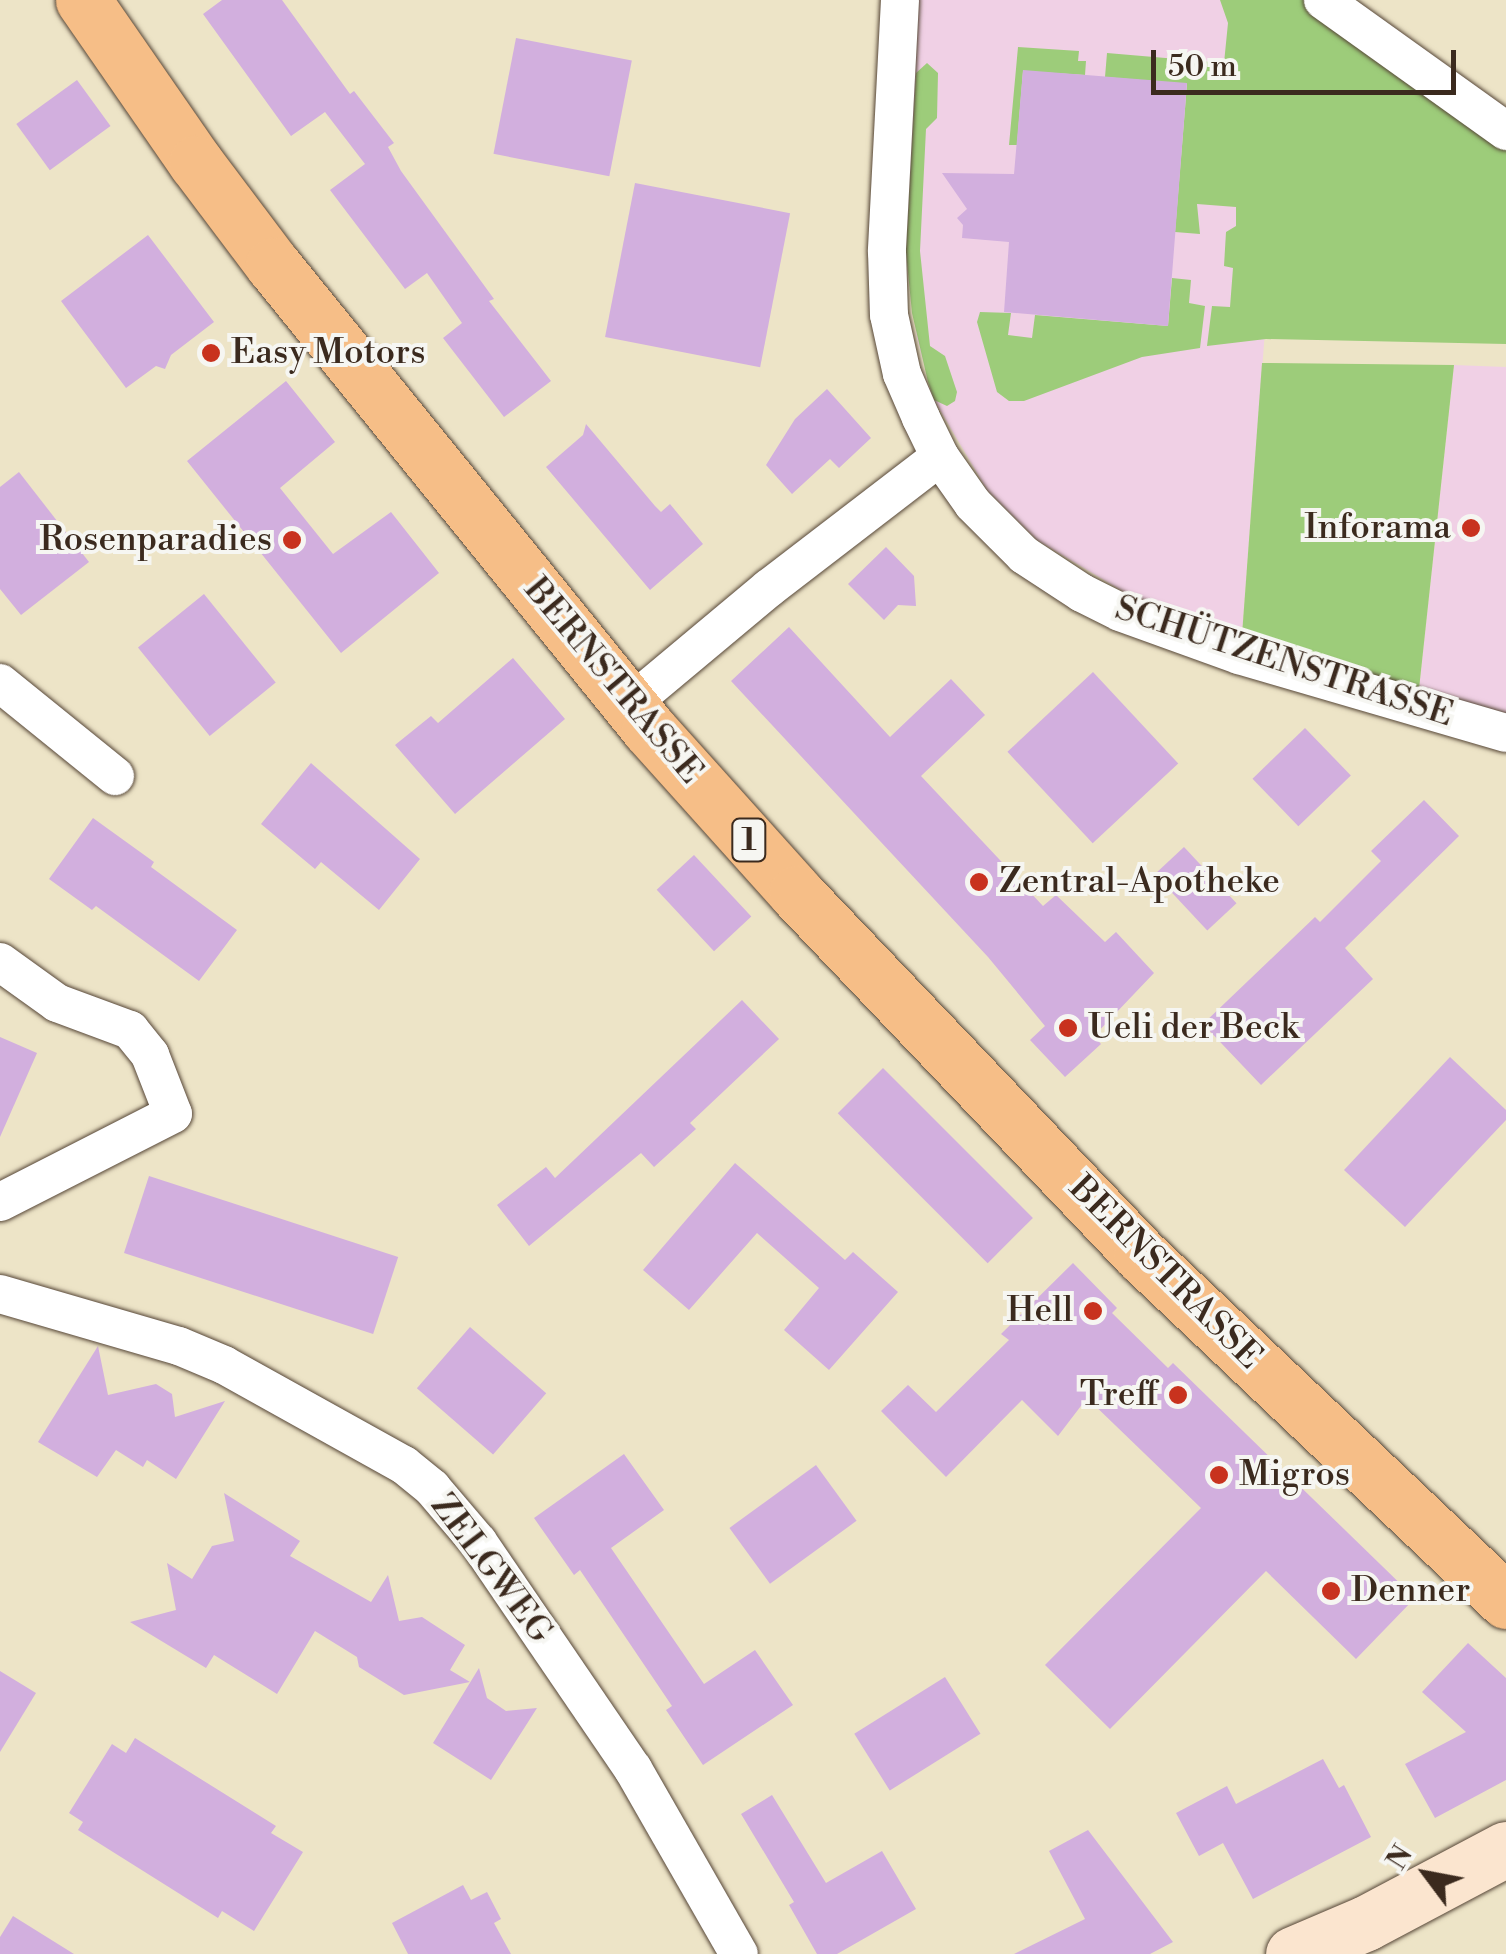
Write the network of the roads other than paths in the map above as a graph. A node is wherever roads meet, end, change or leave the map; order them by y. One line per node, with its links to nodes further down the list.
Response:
1 (83, 0): 7 (main road, BERNSTRASSE / 1)
2 (900, 0): 5 (street, SCHÜTZENSTRASSE)
3 (1322, 0): 4 (street)
4 (1506, 131)
5 (940, 457): 7 (street); 8 (street, SCHÜTZENSTRASSE)
6 (0, 684): 9 (street)
7 (628, 705): 13 (main road, BERNSTRASSE / 1)
8 (1506, 733)
9 (115, 776)
10 (0, 962): 11 (street)
11 (0, 1202)
12 (0, 1294): 16 (street, ZELGWEG)
13 (1506, 1601)
14 (1506, 1849): 15 (street)
15 (1299, 1953)
16 (739, 1954)

